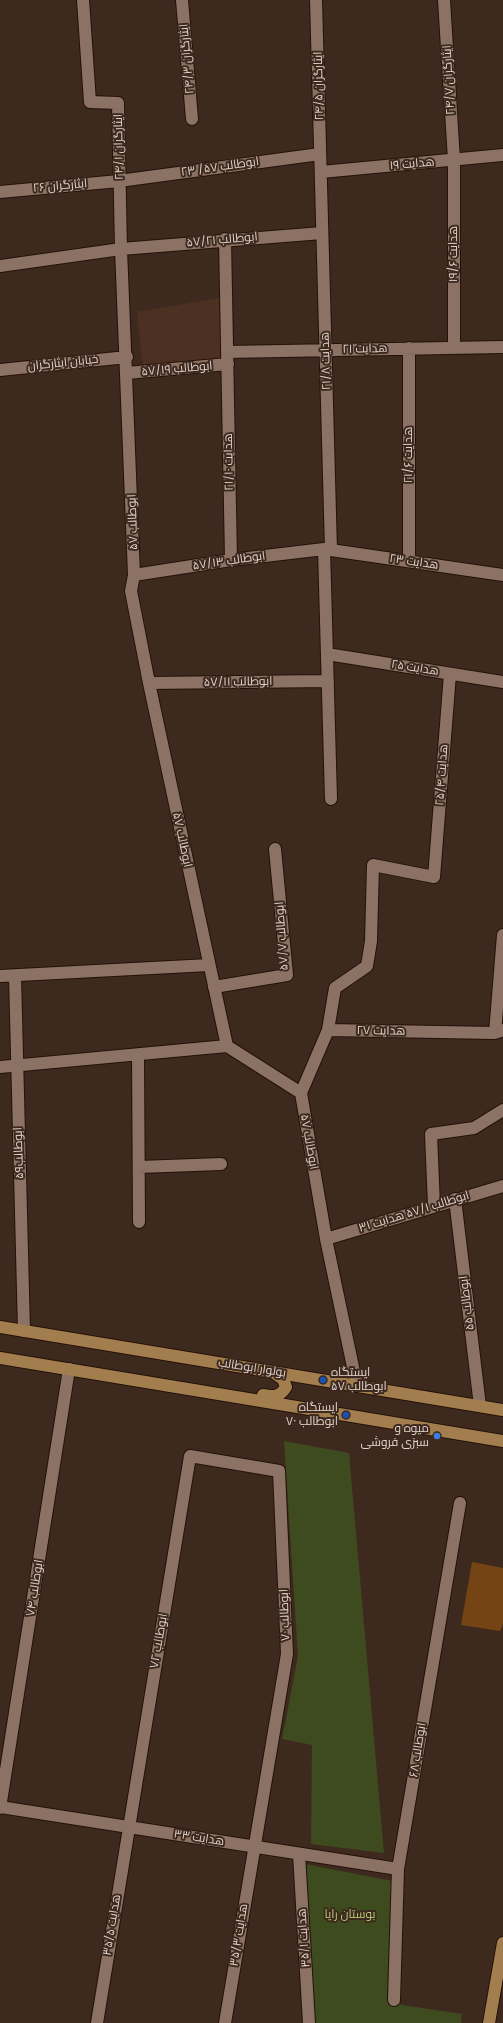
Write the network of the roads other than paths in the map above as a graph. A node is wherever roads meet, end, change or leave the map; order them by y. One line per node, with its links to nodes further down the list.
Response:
1 (83, 0): 10 (street, ایثارگران ۲۴/۱)
2 (182, 0): 5 (street, ایثارگران ۲۴/۳)
3 (316, 0): 6 (street, ایثارگران ۲۴/۵)
4 (444, 0): 8 (street, ایثارگران ۲۴/۷)
5 (192, 119)
6 (320, 154): 9 (street, ایثارگران ۲۴/۵); 10 (street, ابوطالب ۵۷/ ۲۳)
7 (503, 155): 8 (street, هدایت ۱۹)
8 (454, 160): 9 (street, هدایت ۱۹); 18 (street, هدایت ۱۹/۶)
9 (321, 172): 12 (street, هدایت ۲۱/۸)
10 (119, 181): 11 (street, ایثارگران ۲۶); 14 (street, ایثارگران ۲۴/۱)
11 (0, 192)
12 (322, 233): 13 (street, ابوطالب ۵۷/۲۱); 19 (street, هدایت ۲۱/۸)
13 (225, 239): 14 (street, ابوطالب ۵۷/۲۱); 20 (street, هدایت ۲۱/۱۰)
14 (121, 249): 15 (street, ابوطالب ۵۷/۲۱); 21 (street, ابوطالب ۵۷)
15 (0, 266)
16 (503, 347): 18 (street, هدایت ۲۱)
17 (409, 348): 18 (street, هدایت ۲۱); 19 (street, هدایت ۲۱); 27 (street, هدایت ۲۱/۶)
18 (454, 348)
19 (325, 350): 20 (street, هدایت ۲۱); 25 (street, هدایت ۲۱/۸)
20 (227, 352): 22 (street, هدایت ۲۱/۱۰)
21 (127, 357): 23 (street, خیابان ایثارگران); 24 (street, ابوطالب ۵۷)
22 (228, 364): 24 (street, ابوطالب ۵۷/۱۹); 26 (street, هدایت ۲۱/۱۰)
23 (0, 370)
24 (127, 373): 28 (street, ابوطالب ۵۷)
25 (327, 549): 26 (street, ابوطالب ۵۷/۱۳); 27 (street, هدایت ۲۳); 30 (street, هدایت ۲۱/۸)
26 (231, 560): 28 (street, ابوطالب ۵۷/۱۳)
27 (409, 561): 29 (street, هدایت ۲۳)
28 (134, 575): 34 (street, ابوطالب ۵۷)
29 (503, 575)
30 (327, 654): 31 (street, هدایت ۲۵); 32 (street, هدایت ۲۱/۸)
31 (450, 674): 33 (street, هدایت ۲۵); 42 (street, هدایت ۲۵/۴)
32 (328, 681): 34 (street, ابوطالب ۵۷/۱۱); 35 (street, هدایت ۲۱/۸)
33 (503, 682)
34 (149, 683): 38 (street, ابوطالب ۵۷)
35 (331, 799)
36 (275, 849): 41 (street, ابوطالب ۵۷/۷)
37 (503, 935): 43 (street)
38 (210, 966): 40 (street); 41 (street, ابوطالب ۵۷)
39 (0, 976): 40 (street)
40 (15, 976): 46 (street, ابوطالب۵۹)
41 (214, 987): 44 (street, ابوطالب ۵۷)
42 (328, 1030): 43 (street, هدایت ۲۷); 48 (street)
43 (499, 1031)
44 (227, 1046): 45 (street); 48 (street)
45 (138, 1055): 46 (street); 51 (street)
46 (17, 1067): 47 (street); 58 (street, ابوطالب۵۹)
47 (0, 1068)
48 (301, 1093): 56 (street, ابوطالب ۵۷)
49 (503, 1110): 54 (street)
50 (220, 1164): 51 (street)
51 (138, 1167): 55 (street)
52 (503, 1186): 53 (street, ابوطالب ۵۷/۱ هدایت ۳۱)
53 (455, 1199): 54 (street, ابوطالب ۵۷/۱ هدایت ۳۱); 64 (street, ابوطالب ۵۵)
54 (434, 1206): 56 (street, ابوطالب ۵۷/۱ هدایت ۳۱)
55 (139, 1222)
56 (326, 1239): 62 (street, ابوطالب ۵۷)
57 (0, 1327): 58 (main road, بولوار ابوطالب)
58 (24, 1331): 61 (main road, بولوار ابوطالب)
59 (0, 1358): 60 (main road)
60 (69, 1369): 63 (main road); 69 (street, ابوطالب ۷۴)
61 (273, 1372): 62 (main road, بولوار ابوطالب); 63 (main road)
62 (357, 1386): 64 (main road, بولوار ابوطالب)
63 (229, 1396): 66 (main road)
64 (480, 1406): 65 (main road, بولوار ابوطالب)
65 (503, 1410)
66 (503, 1441)
67 (190, 1456): 70 (street, ابوطالب ۷۲); 71 (street, ابوطالب ۷۰)
68 (460, 1502): 73 (street, ابوطالب ۶۸)
69 (0, 1807): 70 (street, هدایت ۳۳)
70 (128, 1827): 71 (street, هدایت ۳۳); 76 (street, هدایت ۳۵/۵)
71 (253, 1847): 72 (street, هدایت ۳۳); 77 (street, هدایت ۳۵/۳)
72 (298, 1854): 73 (street, هدایت ۳۳); 78 (street, هدایت ۳۵/۱)
73 (398, 1869): 75 (street, ابوطالب ۶۸)
74 (503, 1943): 79 (main road)
75 (394, 2000)
76 (97, 2023)
77 (225, 2023)
78 (309, 2023)
79 (489, 2023)

